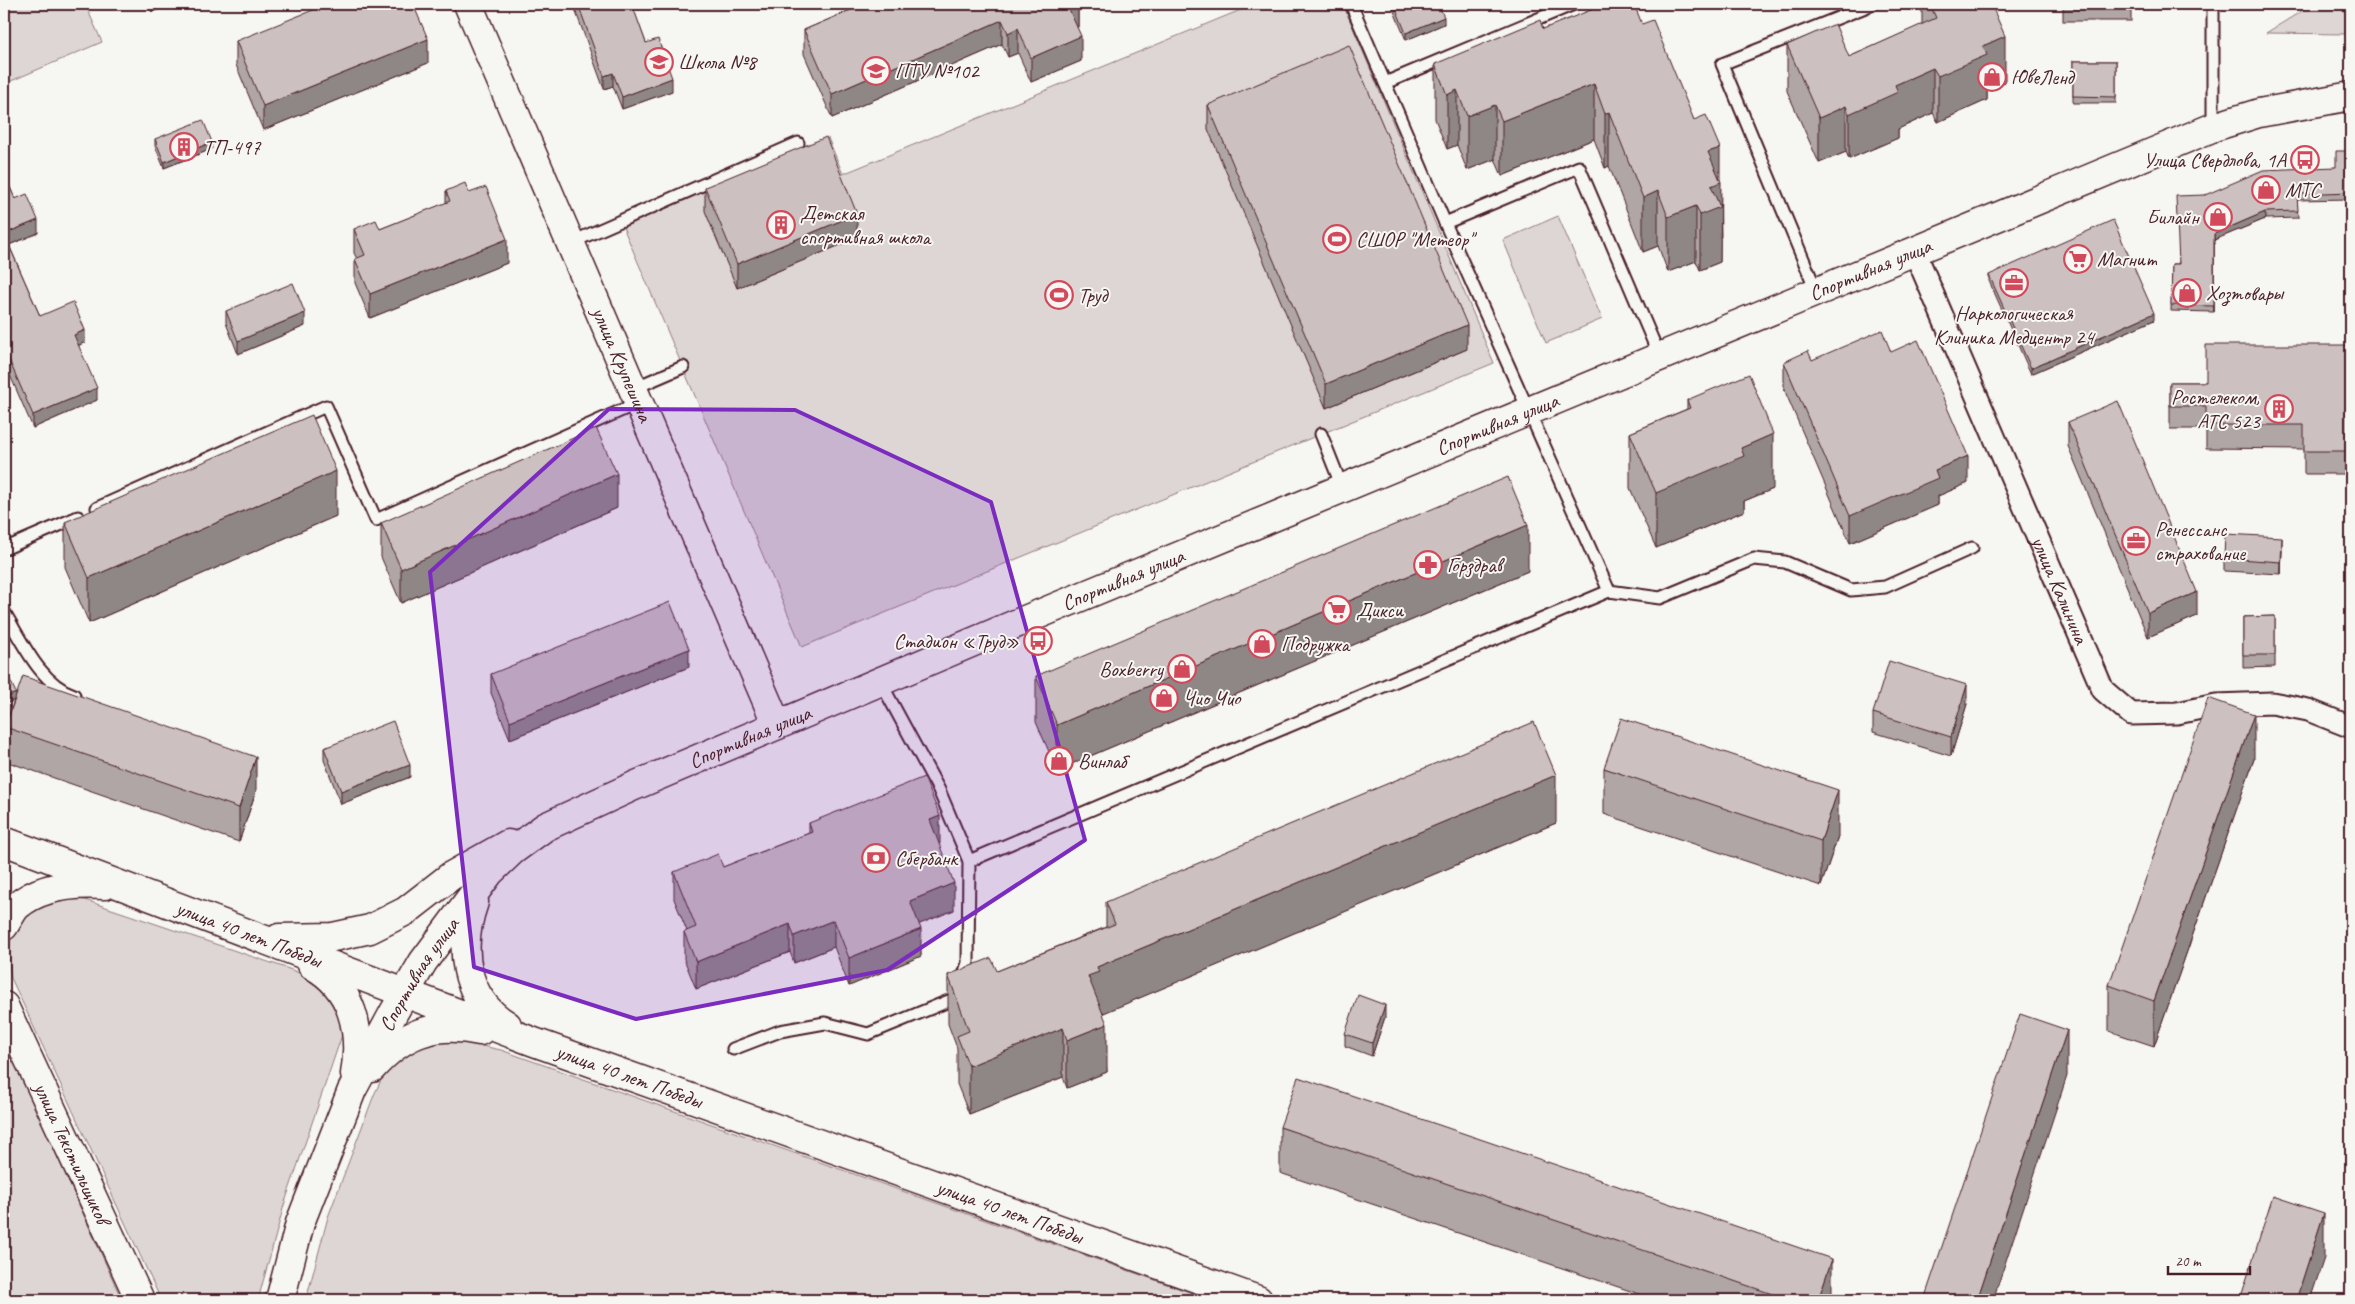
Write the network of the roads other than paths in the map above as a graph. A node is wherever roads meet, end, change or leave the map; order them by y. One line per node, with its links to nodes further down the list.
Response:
1 (468, 4): 11 (street, улица Крупешина)
2 (1351, 4): 6 (lane)
3 (1574, 4): 6 (lane)
4 (1869, 4): 13 (lane)
5 (2213, 4): 8 (lane)
6 (1385, 82): 10 (lane)
7 (2351, 96): 8 (street, Спортивная улица)
8 (2214, 127): 12 (street, Спортивная улица)
9 (798, 143): 11 (lane)
10 (1446, 223): 14 (lane); 17 (lane)
11 (570, 242): 16 (street, улица Крупешина)
12 (1914, 250): 13 (street, Спортивная улица); 27 (street, улица Калинина)
13 (1816, 290): 14 (street, Спортивная улица)
14 (1659, 355): 17 (street, Спортивная улица)
15 (683, 367): 16 (lane)
16 (635, 396): 21 (lane); 26 (street, улица Крупешина)
17 (1528, 410): 19 (street, Спортивная улица); 22 (lane)
18 (1321, 434): 19 (lane)
19 (1342, 487): 24 (street, Спортивная улица)
20 (1972, 548): 22 (lane)
21 (4, 549)
22 (1609, 590): 30 (lane)
23 (4, 612): 25 (lane)
24 (880, 681): 26 (street, Спортивная улица); 30 (lane)
25 (82, 698)
26 (777, 725): 28 (street, Спортивная улица)
27 (2351, 727)
28 (544, 827): 31 (street, Спортивная улица); 34 (street)
29 (4, 840): 32 (street, улица 40 лет Победы)
30 (968, 860): 38 (lane)
31 (490, 872): 35 (street, Спортивная улица); 37 (street)
32 (131, 890): 33 (street); 34 (street, улица 40 лет Победы)
33 (4, 926)
34 (251, 933): 35 (street, улица 40 лет Победы); 39 (street)
35 (405, 992): 37 (street, улица 40 лет Победы); 39 (street, Спортивная улица)
36 (4, 1006): 40 (street, улица Текстильщиков)
37 (534, 1042): 39 (street); 42 (street, улица 40 лет Победы)
38 (733, 1049)
39 (352, 1090): 41 (street, Спортивная улица)
40 (140, 1300)
41 (280, 1300)
42 (1258, 1300)

